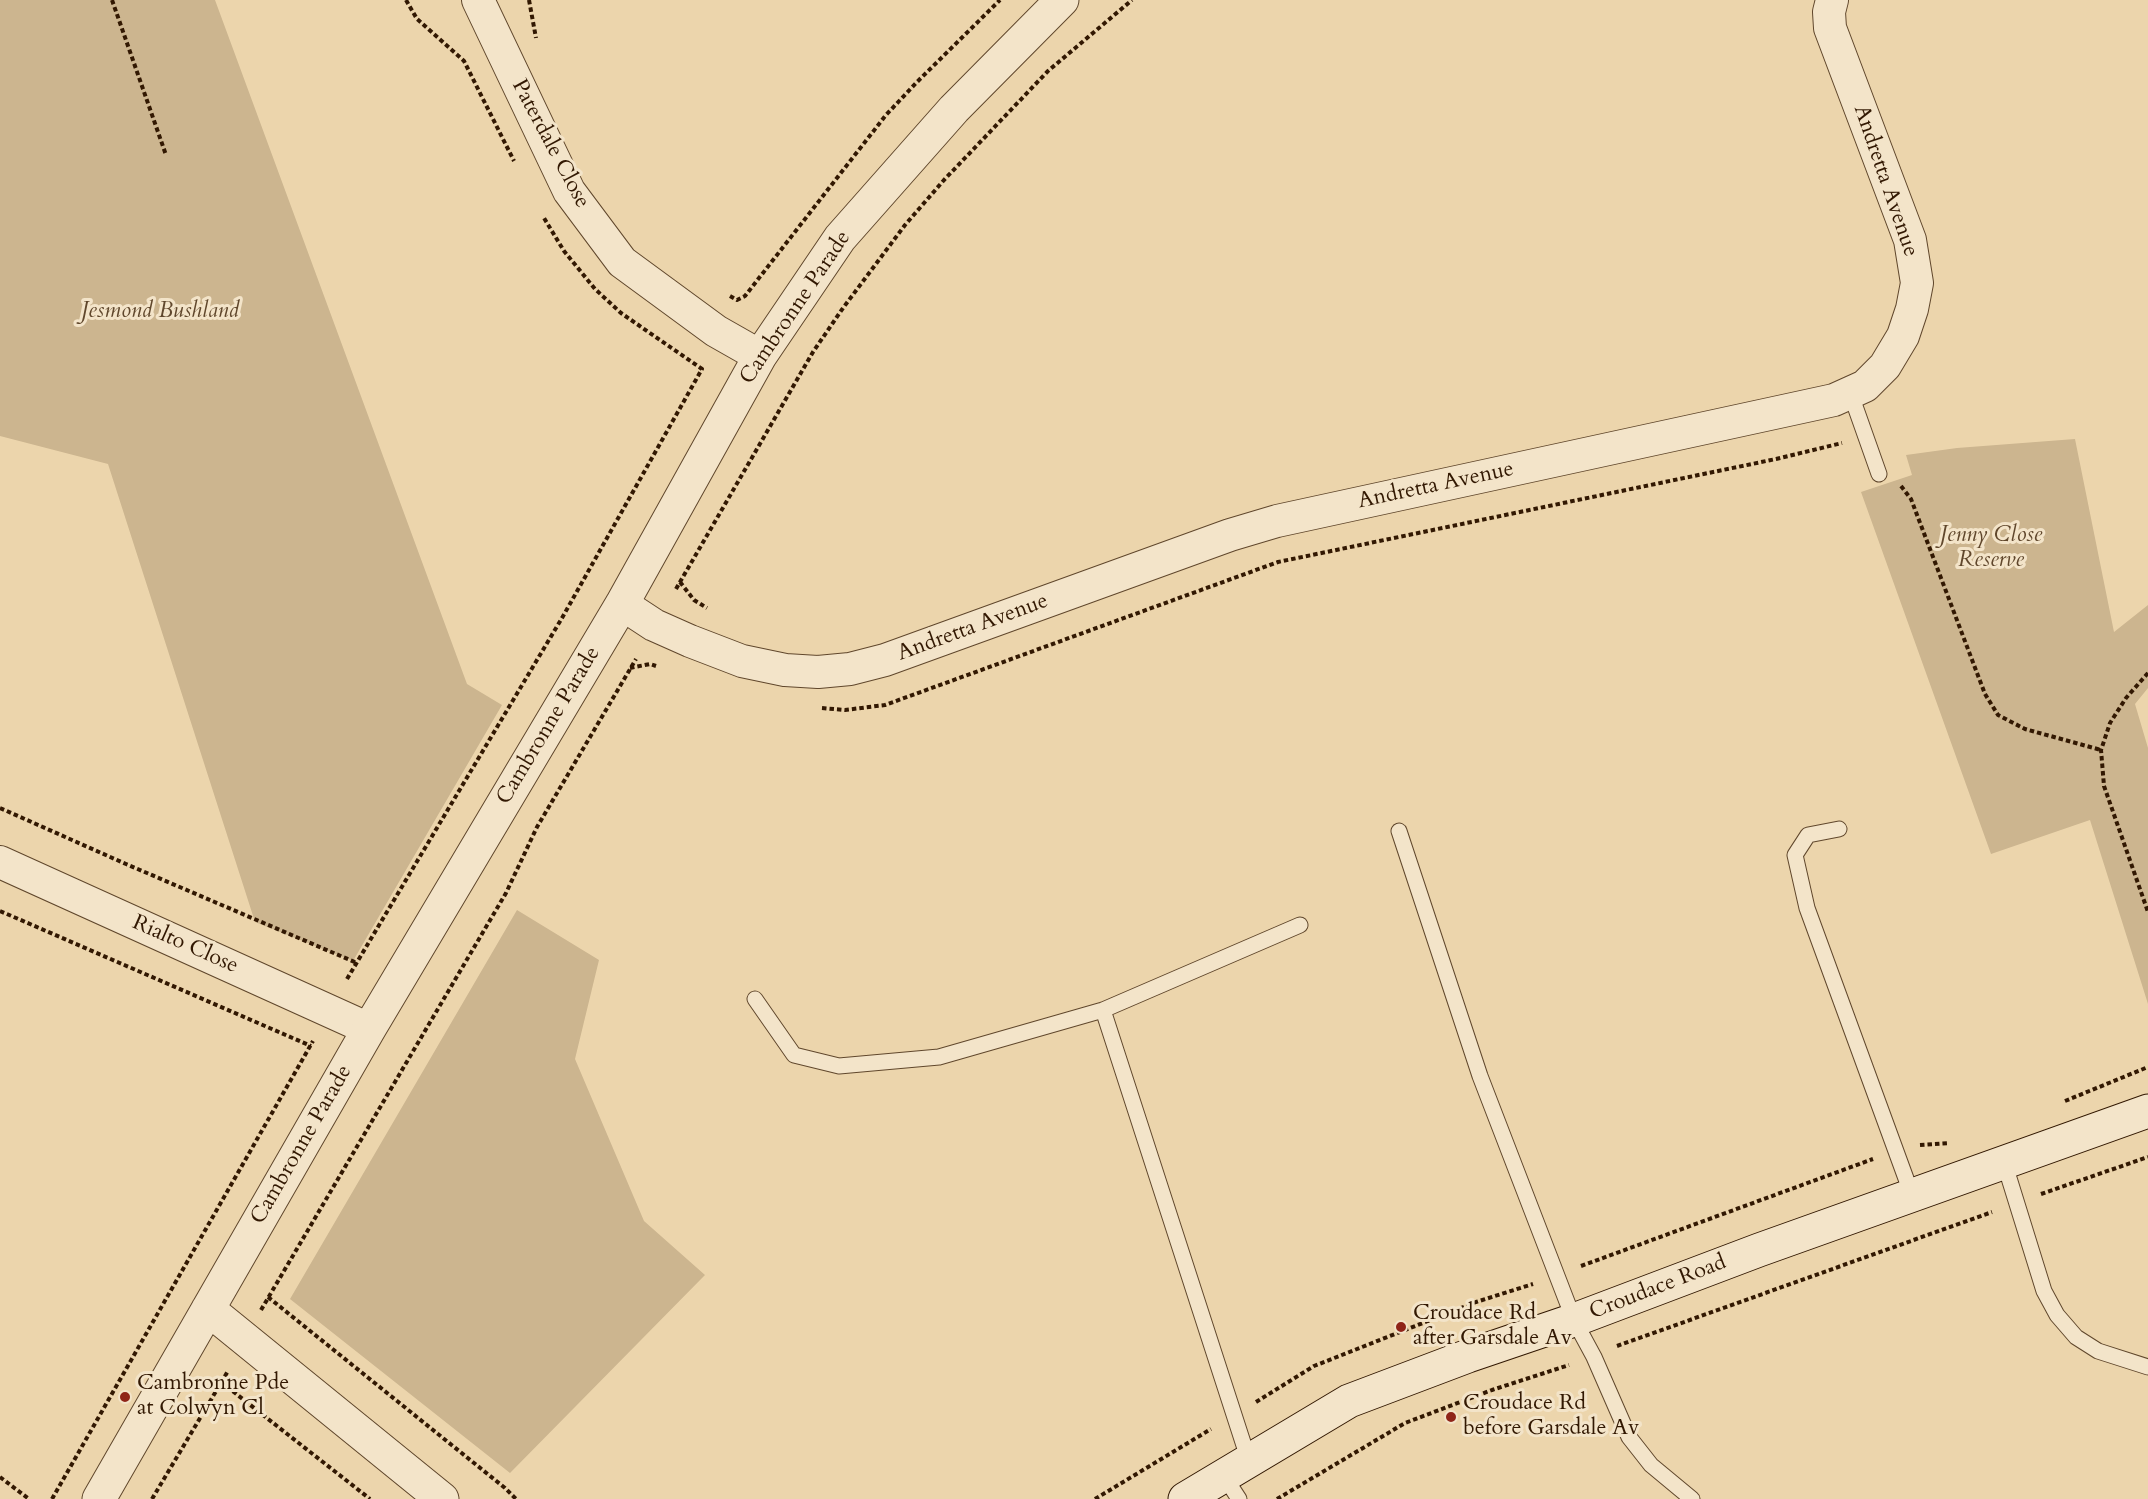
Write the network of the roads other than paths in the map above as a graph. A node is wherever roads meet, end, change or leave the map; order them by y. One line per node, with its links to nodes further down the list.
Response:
1 (478, 0): 4 (street, Paterdale Close)
2 (1062, 0): 4 (street, Cambronne Parade)
3 (1832, 0): 5 (street, Andretta Avenue)
4 (760, 356): 7 (street, Cambronne Parade)
5 (1850, 392): 6 (lane); 7 (street, Andretta Avenue)
6 (1879, 474)
7 (622, 604): 14 (street, Cambronne Parade)
8 (1839, 829): 17 (lane)
9 (1400, 831): 19 (lane)
10 (0, 862): 14 (street, Rialto Close)
11 (1300, 925): 13 (lane)
12 (755, 999): 13 (lane)
13 (1103, 1010): 21 (lane)
14 (369, 1029): 18 (street, Cambronne Parade)
15 (2148, 1111): 16 (street, Croudace Road)
16 (2004, 1162): 17 (street, Croudace Road); 20 (lane)
17 (1912, 1195): 19 (street, Croudace Road)
18 (208, 1309): 22 (street, Cambronne Parade); 23 (street)
19 (1574, 1320): 21 (street, Croudace Road); 25 (lane)
20 (2148, 1367)
21 (1237, 1478): 24 (street, Croudace Road)
22 (99, 1499)
23 (442, 1499)
24 (1185, 1499)
25 (1692, 1499)

